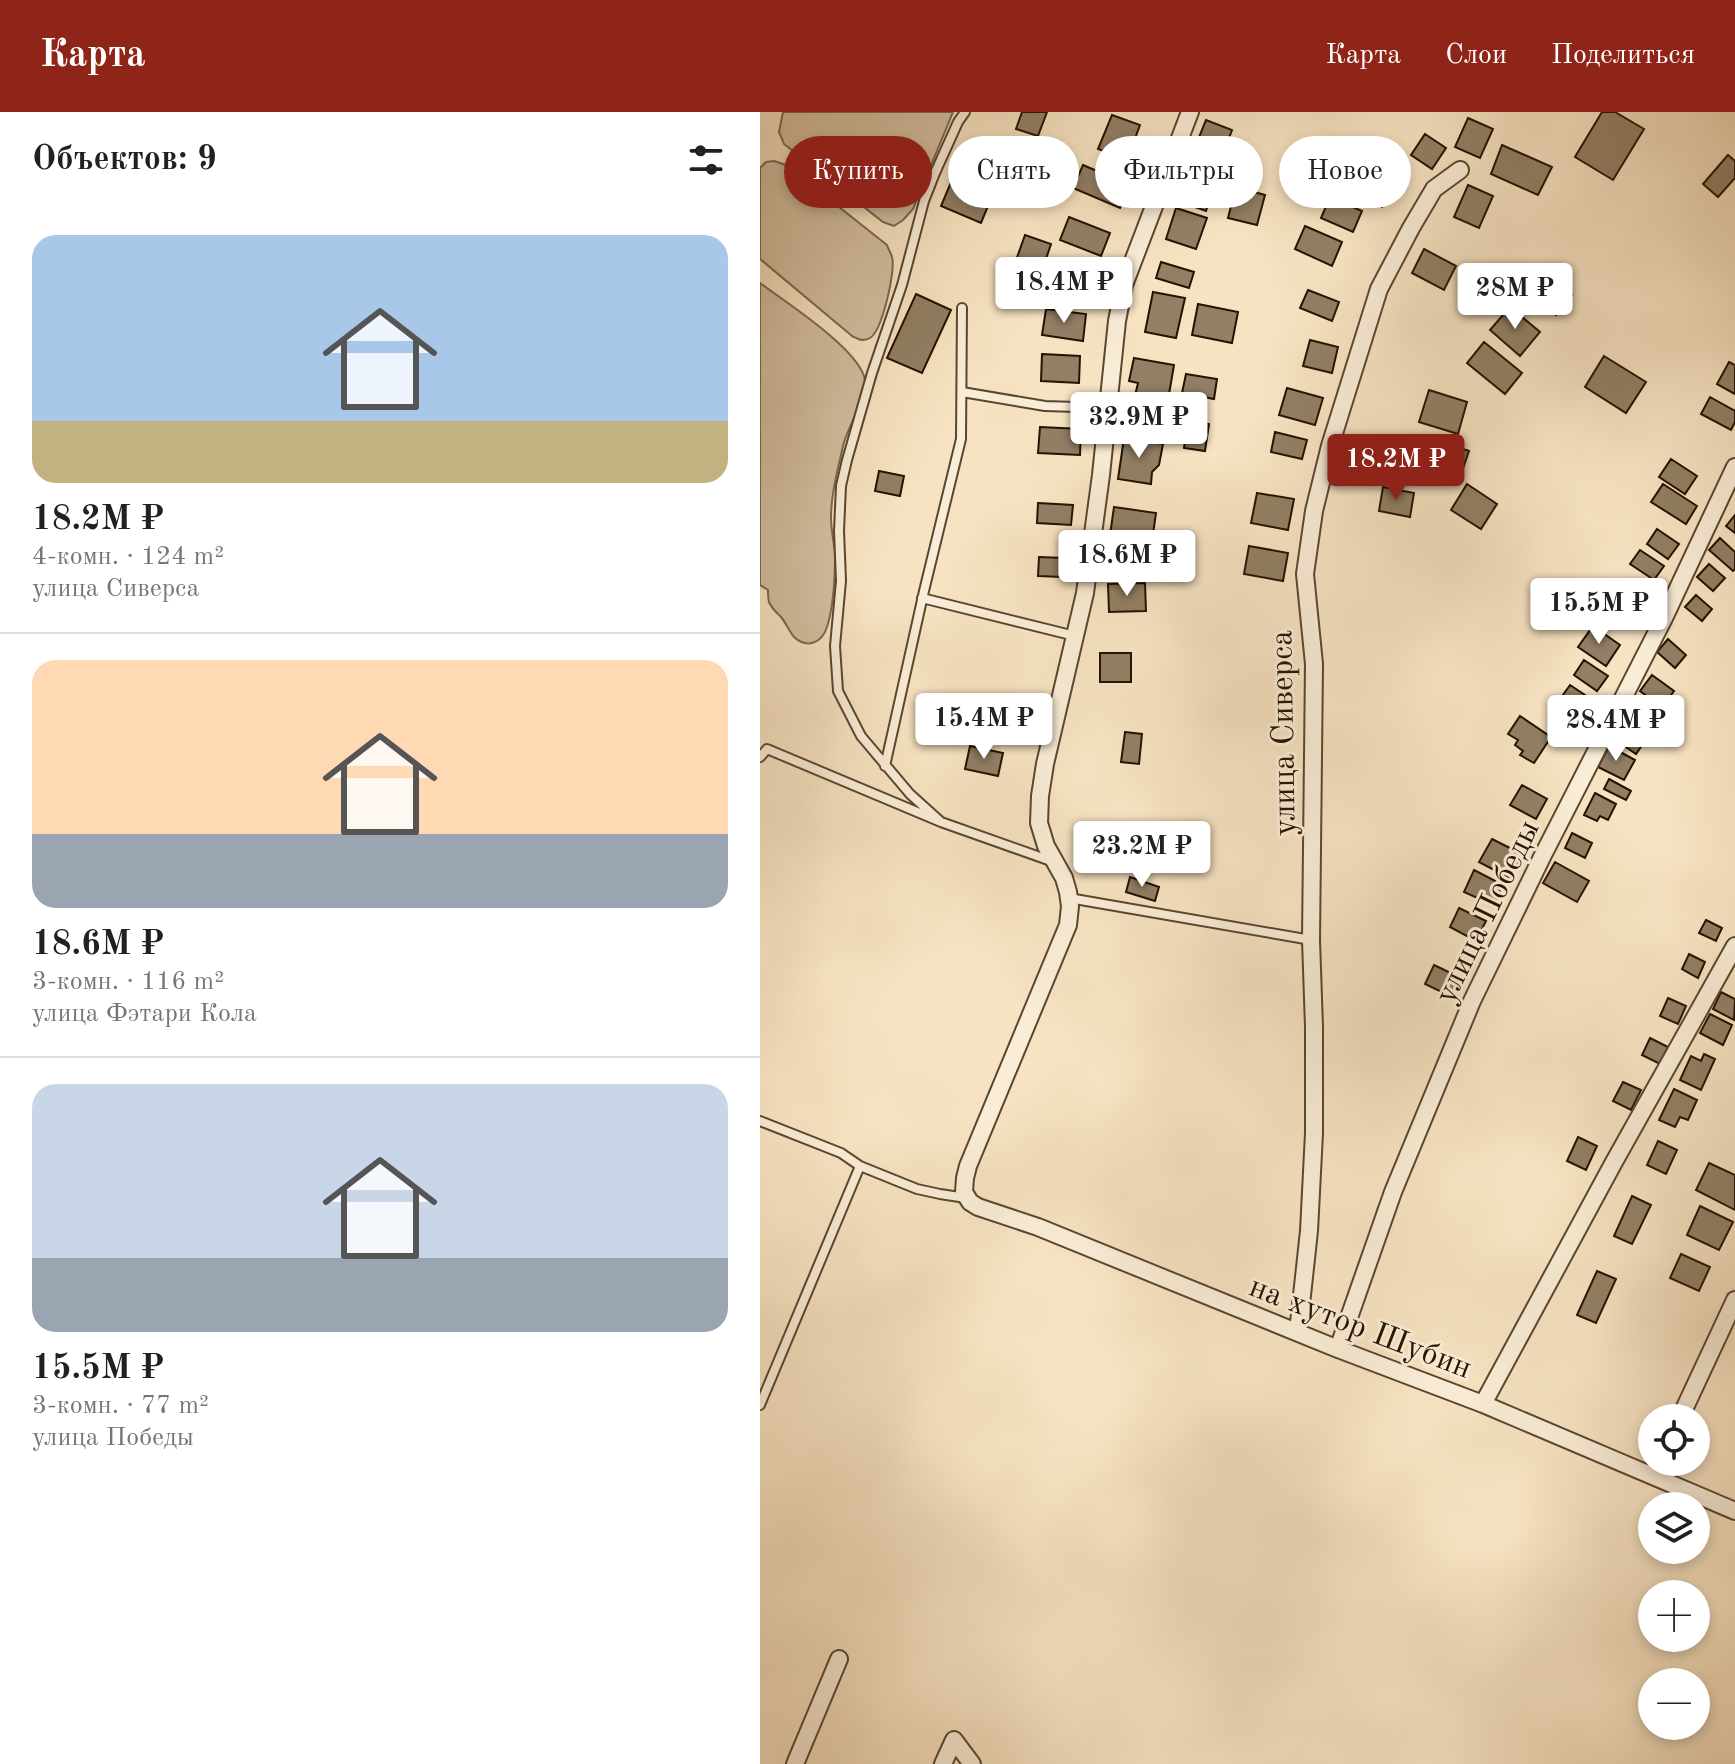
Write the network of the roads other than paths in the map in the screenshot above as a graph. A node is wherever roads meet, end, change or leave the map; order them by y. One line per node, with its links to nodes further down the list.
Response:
1 (965, 112): 11 (lane)
2 (1190, 112): 6 (street)
3 (1460, 170): 15 (street, улица Сиверса)
4 (962, 308): 5 (lane)
5 (962, 392): 6 (lane); 8 (lane)
6 (1108, 408): 9 (street)
7 (1735, 467): 22 (street, улица Победы)
8 (922, 598): 9 (lane); 11 (lane)
9 (1075, 636): 13 (street)
10 (760, 757): 12 (lane)
11 (885, 766): 12 (lane)
12 (941, 822): 13 (lane)
13 (1056, 862): 14 (street)
14 (1069, 898): 15 (lane); 19 (street)
15 (1311, 940): 21 (street, улица Сиверса)
16 (1735, 946): 23 (street)
17 (760, 1121): 18 (lane)
18 (860, 1166): 19 (lane); 25 (lane)
19 (966, 1198): 21 (street, на хутор Шубин)
20 (1735, 1300): 24 (street)
21 (1298, 1332): 22 (street, на хутор Шубин)
22 (1338, 1349): 23 (street, на хутор Шубин)
23 (1483, 1404): 26 (street, на хутор Шубин)
24 (1687, 1404)
25 (760, 1405)
26 (1638, 1462)
27 (1670, 1476): 28 (street, на хутор Шубин)
28 (1735, 1511)
29 (839, 1659): 30 (street)
30 (795, 1764)
31 (943, 1764): 32 (street)
32 (972, 1764)

